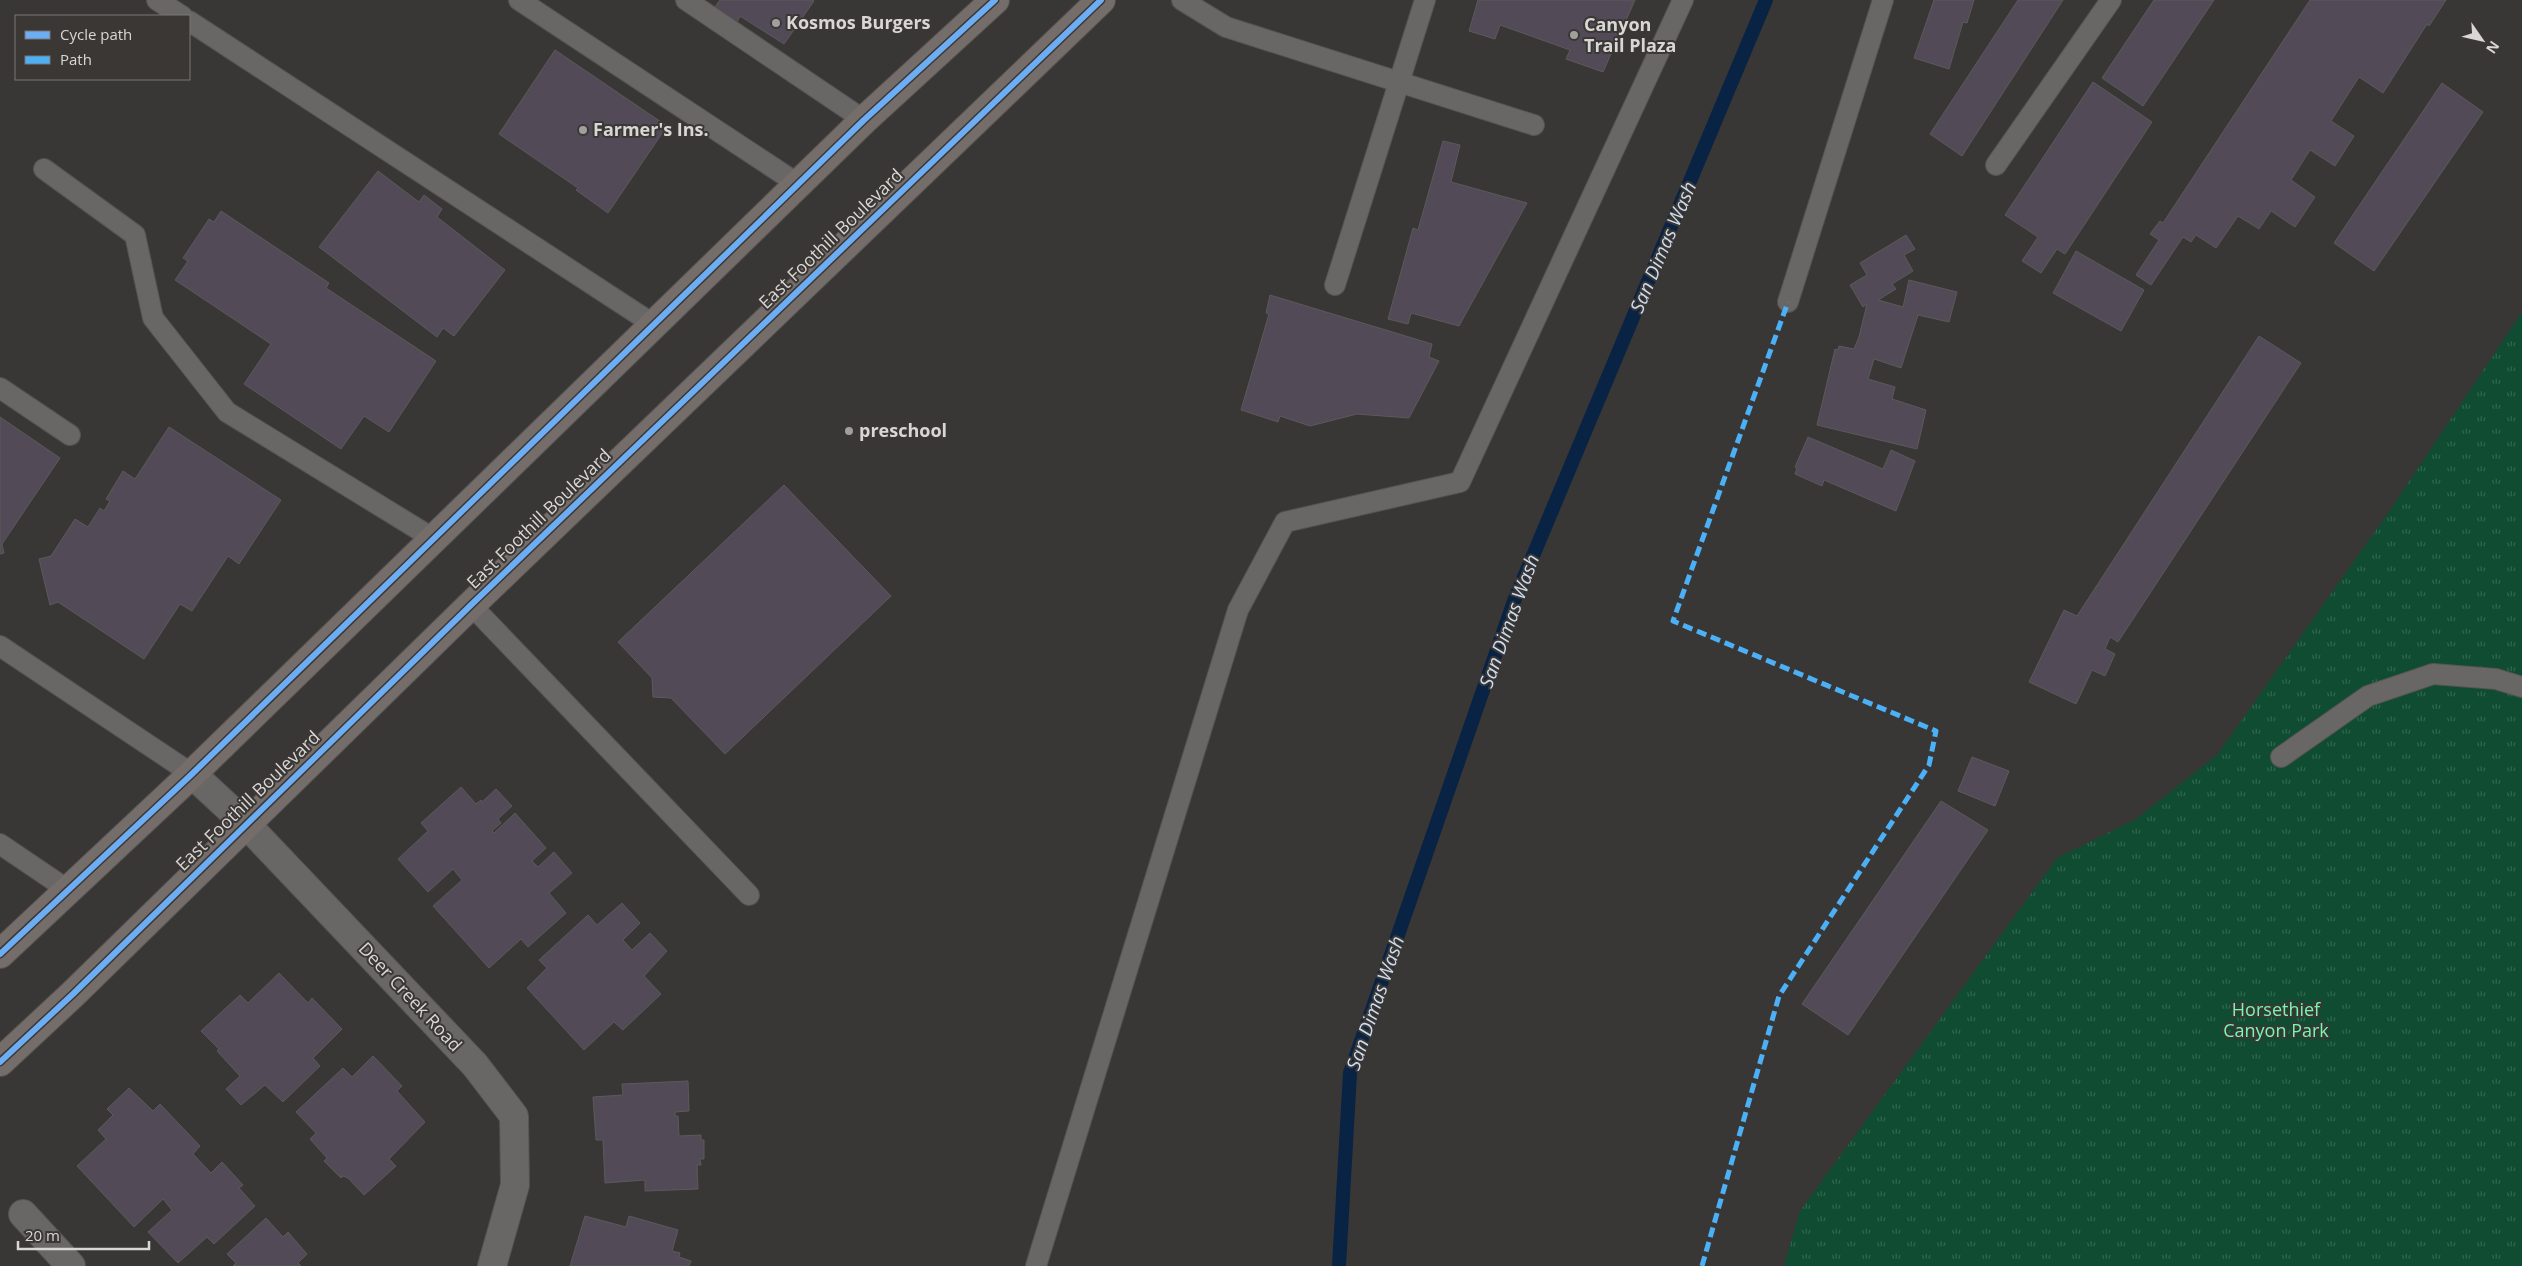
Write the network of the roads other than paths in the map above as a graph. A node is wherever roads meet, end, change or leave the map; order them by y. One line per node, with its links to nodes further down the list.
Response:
1 (157, 0): 11 (lane)
2 (519, 0): 18 (lane)
3 (686, 0): 14 (lane)
4 (995, 0): 14 (main road)
5 (1101, 0): 25 (main road, East Foothill Boulevard)
6 (1182, 0): 13 (lane)
7 (1425, 0): 13 (lane)
8 (1683, 0): 39 (lane)
9 (1883, 0): 20 (lane)
10 (2111, 0): 16 (lane)
11 (180, 15)
12 (190, 22): 21 (lane)
13 (1400, 82): 15 (lane); 19 (lane)
14 (864, 120): 18 (main road)
15 (1534, 125)
16 (1996, 165)
17 (44, 169): 24 (lane)
18 (798, 184): 21 (main road)
19 (1335, 285)
20 (1788, 302)
21 (653, 324): 24 (main road)
22 (0, 388): 23 (lane)
23 (70, 435)
24 (434, 539): 29 (main road)
25 (471, 605): 30 (main road, East Foothill Boulevard); 33 (lane)
26 (0, 646): 29 (lane)
27 (2522, 687): 28 (lane)
28 (2282, 757)
29 (192, 774): 30 (street, Deer Creek Road); 32 (main road)
30 (245, 824): 35 (main road, East Foothill Boulevard); 38 (street, Deer Creek Road)
31 (0, 844): 32 (lane)
32 (68, 890): 34 (main road)
33 (749, 895)
34 (0, 954)
35 (0, 1062)
36 (23, 1214): 37 (street)
37 (71, 1266)
38 (492, 1266)
39 (1036, 1266)

